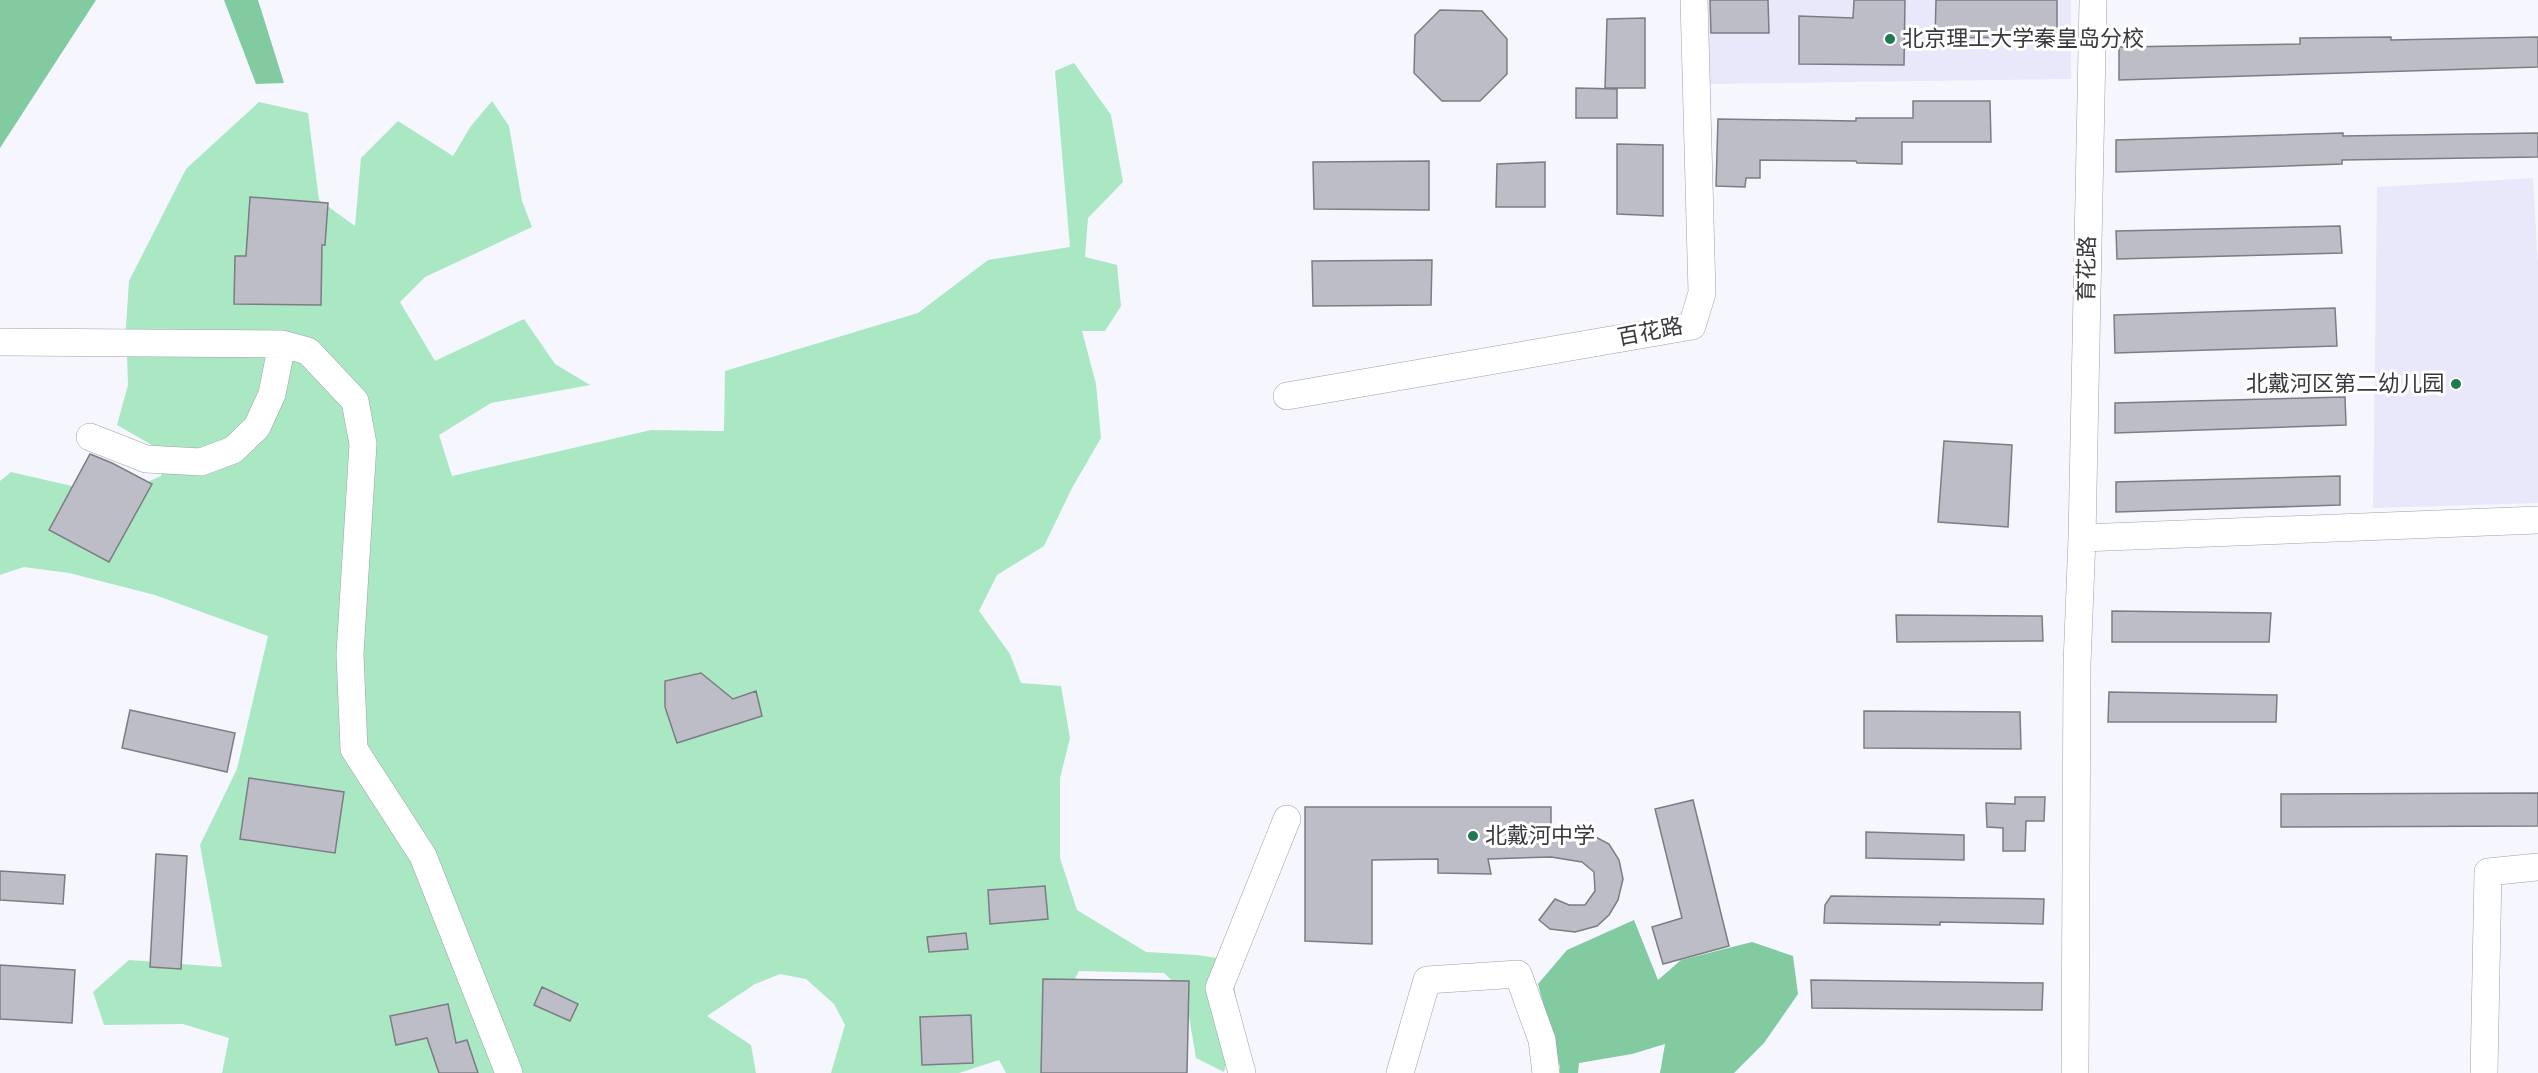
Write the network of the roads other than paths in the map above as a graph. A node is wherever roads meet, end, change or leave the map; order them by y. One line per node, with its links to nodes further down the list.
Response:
1 (1694, 0): 5 (street, 百花路)
2 (2093, 0): 8 (street, 育花路)
3 (0, 342): 4 (street)
4 (282, 344): 6 (street); 13 (street)
5 (1287, 396)
6 (90, 437)
7 (2538, 520): 8 (street)
8 (2082, 538): 17 (street, 育花路)
9 (1287, 819): 14 (street)
10 (2538, 848): 12 (street)
11 (2538, 867): 12 (street)
12 (2488, 872): 18 (street)
13 (508, 1073)
14 (1242, 1073)
15 (1400, 1073): 16 (street)
16 (1546, 1073)
17 (2075, 1073)
18 (2484, 1073)

